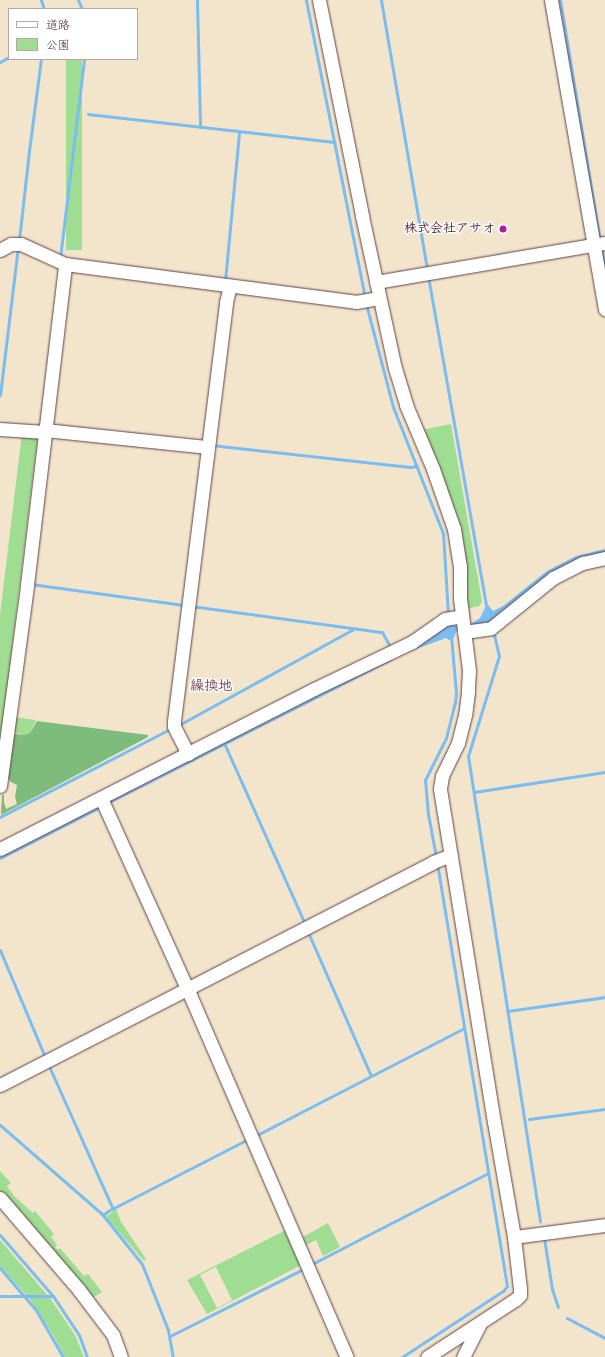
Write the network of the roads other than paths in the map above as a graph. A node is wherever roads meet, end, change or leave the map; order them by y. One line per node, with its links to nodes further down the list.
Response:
1 (319, 0): 6 (street)
2 (551, 0): 3 (street)
3 (600, 244): 6 (street); 9 (street)
4 (0, 250): 5 (street)
5 (63, 265): 7 (street); 11 (street)
6 (376, 282): 8 (street)
7 (227, 288): 8 (street); 12 (street)
8 (370, 300): 14 (street)
9 (605, 309)
10 (0, 429): 11 (street)
11 (43, 431): 12 (street); 17 (street)
12 (207, 446): 16 (street)
13 (605, 558): 15 (street)
14 (453, 618): 15 (street); 16 (street)
15 (464, 632): 20 (street)
16 (186, 755): 18 (street)
17 (0, 786)
18 (104, 803): 19 (street); 21 (street)
19 (0, 850)
20 (451, 855): 21 (street); 25 (street)
21 (189, 990): 22 (street); 28 (street)
22 (0, 1085)
23 (0, 1198): 27 (street)
24 (605, 1225): 25 (street)
25 (514, 1237): 26 (street)
26 (480, 1322): 29 (street); 30 (street)
27 (122, 1357)
28 (347, 1357)
29 (427, 1357)
30 (463, 1357)

